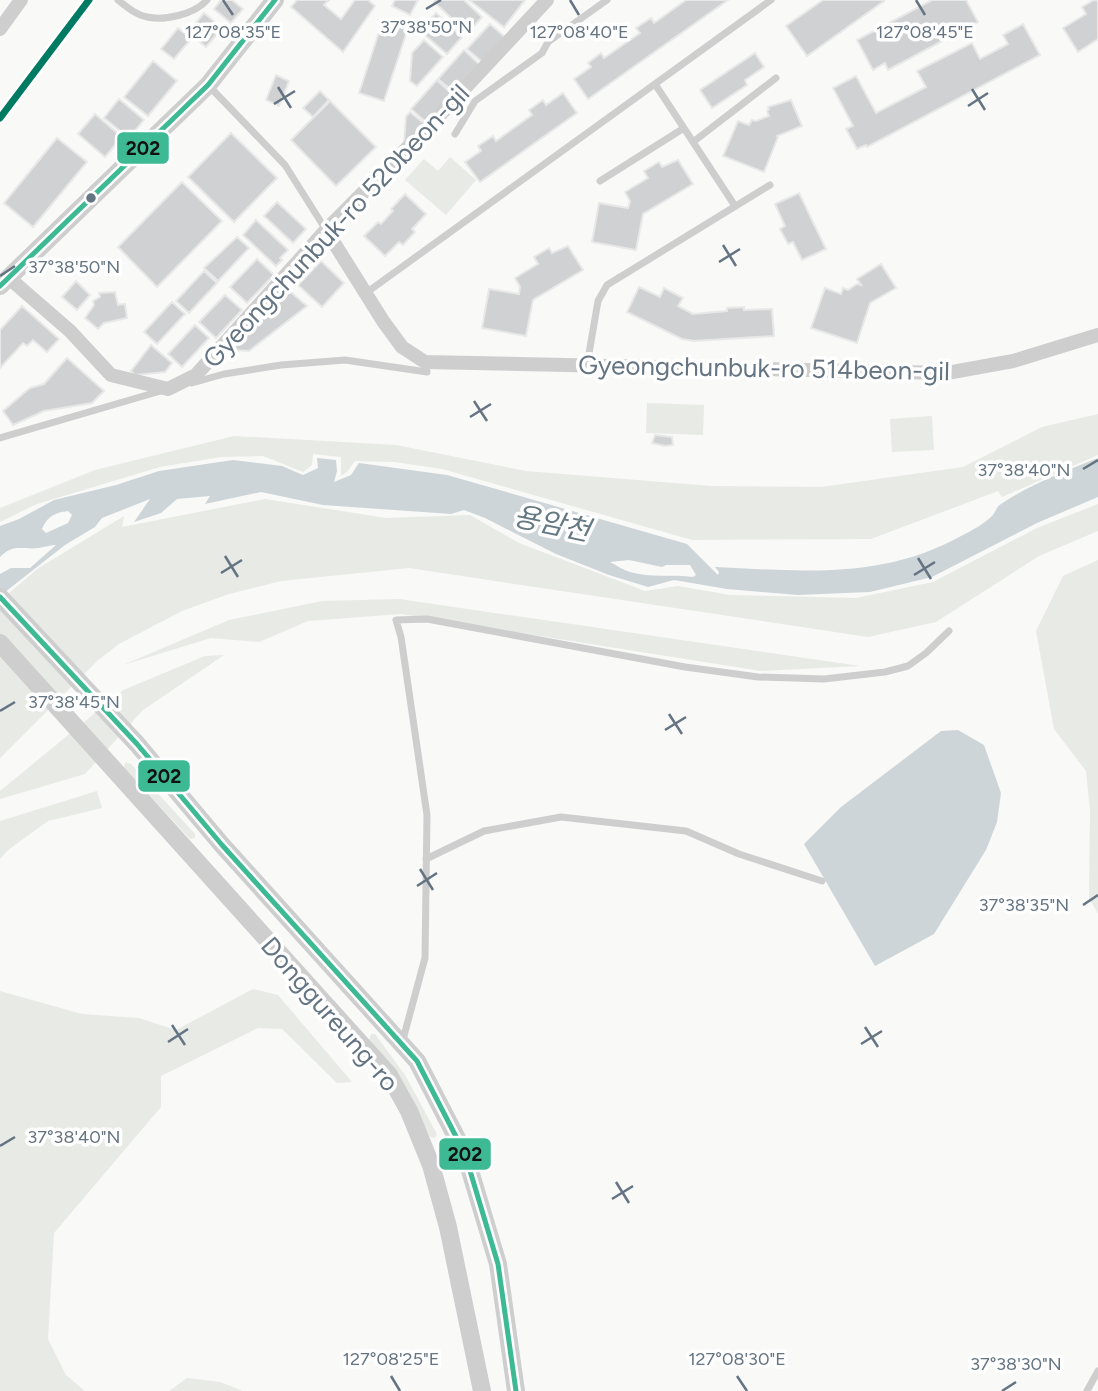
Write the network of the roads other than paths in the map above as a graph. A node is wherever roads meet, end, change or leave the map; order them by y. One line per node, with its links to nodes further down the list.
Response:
1 (21, 0): 8 (street)
2 (118, 0): 3 (lane)
3 (207, 0)
4 (275, 0): 11 (street)
5 (547, 0): 18 (street, Gyeongchunbuk-ro 520beon-gil)
6 (607, 0): 13 (lane)
7 (771, 0): 10 (lane)
8 (0, 29)
9 (776, 78): 14 (lane)
10 (655, 84): 12 (lane); 20 (lane)
11 (208, 85): 18 (lane); 19 (street)
12 (684, 128): 14 (lane); 15 (lane)
13 (455, 134)
14 (693, 142): 17 (lane)
15 (600, 181)
16 (770, 185): 17 (lane)
17 (735, 206): 23 (lane)
18 (326, 230): 20 (street); 24 (street, Gyeongchunbuk-ro 520beon-gil)
19 (5, 282): 24 (street)
20 (366, 293): 22 (street)
21 (1098, 335): 23 (street, Gyeongchunbuk-ro 514beon-gil)
22 (425, 362): 23 (street, Gyeongchunbuk-ro 514beon-gil); 24 (lane, Gyeongchunbuk-ro 514beon-gil)
23 (587, 366)
24 (168, 389): 25 (lane, Gyeongchunbuk-ro 514beon-gil)
25 (0, 438)
26 (0, 597): 31 (street, Donggureung-ro)
27 (949, 631): 29 (lane)
28 (0, 643): 33 (street, Donggureung-ro)
29 (426, 859): 30 (lane); 31 (lane)
30 (822, 881)
31 (402, 1044): 34 (street, Donggureung-ro)
32 (1098, 1371): 35 (lane)
33 (482, 1391)
34 (516, 1391)
35 (1087, 1391)

